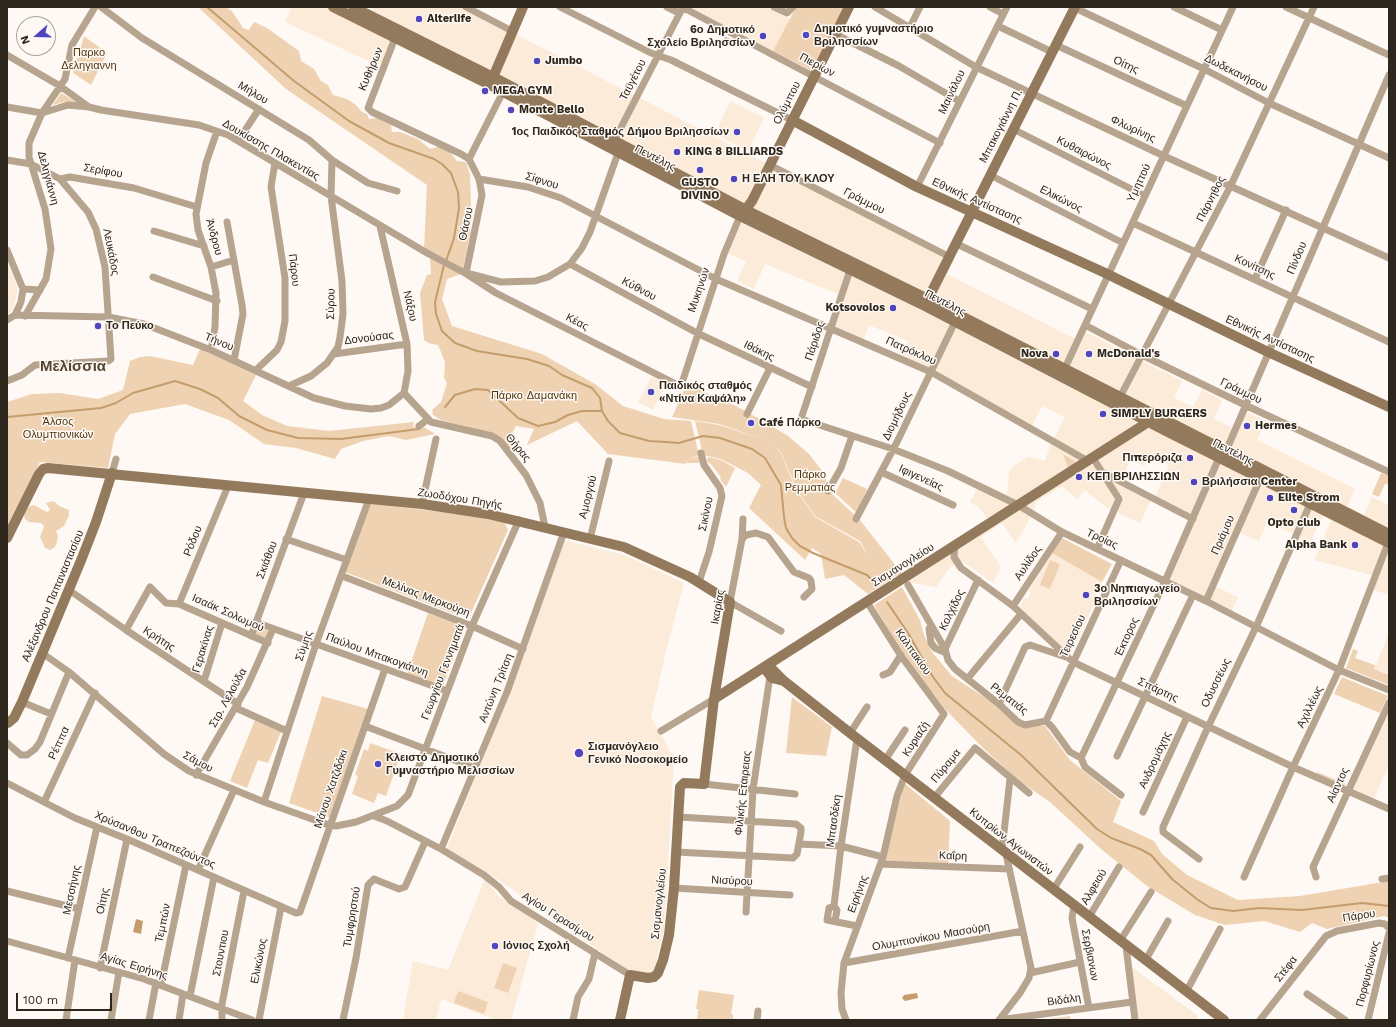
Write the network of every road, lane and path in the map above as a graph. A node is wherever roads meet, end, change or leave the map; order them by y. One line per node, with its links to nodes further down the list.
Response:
1 (95, 7): 41 (street, Δεληγιάννη)
2 (101, 7): 49 (street, Μήλου)
3 (333, 7): 31 (street, Πεντέλης)
4 (352, 7): 23 (street, Πεντέλης)
5 (466, 7): 29 (street)
6 (523, 7): 29 (street)
7 (528, 7): 29 (street)
8 (560, 7): 34 (street, Εθνικής Αντίστασης)
9 (668, 7): 22 (street, Πιερίων)
10 (774, 7): 11 (street)
11 (793, 7)
12 (849, 7): 30 (street, Ολύμπου)
13 (875, 7): 27 (street, Φλωρίνης)
14 (920, 7): 27 (street)
15 (990, 7): 24 (street)
16 (1007, 7): 24 (street, Μαινάλου)
17 (1074, 7): 32 (street, Μπακογιάννη Π.); 37 (street, Δωδεκανήσου)
18 (1174, 7): 28 (street)
19 (1233, 7): 28 (street, Υμηττού)
20 (1286, 7): 25 (street)
21 (1314, 7): 25 (street, Πάρνηθος)
22 (681, 9): 34 (street, Ταϋγέτου); 39 (street, Πιερίων)
23 (365, 10): 40 (street, Πεντέλης)
24 (1003, 14): 26 (street, Μαινάλου)
25 (1309, 18): 35 (street); 45 (street, Πάρνηθος)
26 (998, 26): 32 (street, Οίτης); 36 (street, Μαινάλου)
27 (910, 27): 36 (street, Φλωρίνης)
28 (1222, 30): 37 (street, Υμηττού)
29 (514, 32): 40 (street)
30 (835, 34): 39 (street, Ολύμπου); 44 (street)
31 (395, 38): 40 (street, Πεντέλης); 61 (street, Κυθήρων)
32 (1054, 48): 43 (street, Μπακογιάννη Π.); 47 (street, Οίτης)
33 (7, 55): 41 (street, Δουκίσσης Πλακεντίας)
34 (658, 55): 51 (street, Εθνικής Αντίστασης); 55 (street, Ταϋγέτου)
35 (1389, 55)
36 (976, 67): 43 (street, Φλωρίνης); 44 (street, Μαινάλου)
37 (1204, 69): 45 (street, Δωδεκανήσου); 47 (street, Υμηττού)
38 (1389, 75): 57 (street, Πίνδου)
39 (815, 76): 51 (street, Ολύμπου); 56 (street, Πιερίων)
40 (492, 81): 42 (street, Πεντέλης)
41 (60, 86): 48 (street, Δουκίσσης Πλακεντίας); 50 (street, Δεληγιάννη)
42 (505, 88): 55 (street, Πεντέλης); 58 (street, Πεντέλης); 61 (street)
43 (1031, 94): 52 (street, Μπακογιάννη Π.); 59 (street, Φλωρίνης)
44 (959, 101): 56 (street, Μαινάλου)
45 (1269, 103): 57 (street, Δωδεκανήσου); 70 (street, Πάρνηθος)
46 (7, 106): 50 (street)
47 (1187, 106): 59 (street, Υμηττού)
48 (89, 107): 50 (street); 53 (street, Δουκίσσης Πλακεντίας)
49 (259, 109): 54 (street); 63 (street, Μήλου)
50 (42, 113): 64 (street, Δεληγιάννη)
51 (792, 120): 66 (street, Ολύμπου); 71 (street, Εθνικής Αντίστασης)
52 (1013, 129): 67 (street, Μπακογιάννη Π.); 74 (street, Κυθαιρώνος)
53 (217, 131): 54 (street, Δουκίσσης Πλακεντίας); 75 (street, Άνδρου)
54 (238, 141): 65 (street, Δουκίσσης Πλακεντίας)
55 (614, 141): 78 (street, Πεντέλης)
56 (940, 143): 71 (street, Μαινάλου)
57 (1359, 144): 60 (street, Δωδεκανήσου); 83 (street, Πίνδου)
58 (618, 153): 78 (street, Πεντέλης); 79 (street)
59 (1164, 156): 70 (street, Φλωρίνης); 74 (street, Υμηττού)
60 (1389, 158)
61 (469, 159): 69 (street)
62 (7, 160): 64 (street, Σερίφου)
63 (332, 160): 72 (street, Μήλου); 73 (street, Σύρου)
64 (31, 164): 68 (street, Σερίφου); 103 (street, Δεληγιάννη)
65 (275, 164): 73 (street, Δουκίσσης Πλακεντίας); 127 (street, Πάρου)
66 (770, 164): 78 (street, Ολύμπου); 90 (street, Γράμμου)
67 (990, 175): 77 (street, Μπακογιάννη Π.); 86 (street, Ελικώνος)
68 (60, 179): 75 (street, Σερίφου); 112 (street, Λευκάδος)
69 (479, 179): 79 (street, Σίφνου); 96 (street, Θάσου)
70 (1231, 185): 76 (street, Φλωρίνης); 89 (street, Πάρνηθος)
71 (917, 187): 77 (street, Εθνικής Αντίστασης)
72 (397, 191)
73 (331, 196): 82 (street, Δουκίσσης Πλακεντίας); 122 (street, Σύρου)
74 (1145, 196): 81 (street, Υμηττού)
75 (197, 207): 87 (street, Άνδρου)
76 (1286, 210): 83 (street, Φλωρίνης); 100 (street)
77 (972, 211): 85 (street, Μπακογιάννη Π.); 97 (street, Εθνικής Αντίστασης)
78 (743, 213): 95 (street, Πεντέλης); 99 (street, Μυκηνών); 107 (street, Πεντέλης)
79 (597, 216): 93 (street); 99 (street, Σίφνου)
80 (227, 222): 92 (street)
81 (1133, 222): 86 (street, Υμηττού); 89 (street, Κονίτσης)
82 (380, 226): 96 (street, Δουκίσσης Πλακεντίας); 119 (street, Νάξου)
83 (1323, 227): 91 (street, Φλωρίνης); 105 (street, Πίνδου)
84 (154, 231): 87 (street)
85 (955, 243): 90 (street, Μπακογιάννη Π.); 109 (street)
86 (1123, 243): 97 (street, Υμηττού)
87 (204, 246): 94 (street, Άνδρου)
88 (7, 250): 102 (street)
89 (1196, 252): 100 (street, Κονίτσης); 108 (street, Πάρνηθος)
90 (948, 256): 107 (street, Μπακογιάννη Π.)
91 (1389, 258)
92 (234, 260): 94 (street); 124 (street)
93 (570, 264): 101 (street); 117 (street, Κύθνου)
94 (211, 268): 106 (street, Άνδρου)
95 (850, 270): 107 (street, Πεντέλης); 116 (street, Πάριδος)
96 (466, 273): 101 (street); 104 (street, Κέας)
97 (1109, 274): 108 (street, Εθνικής Αντίστασης); 109 (street, Υμηττού)
98 (152, 277): 106 (street)
99 (716, 279): 116 (street, Πατρόκλου); 117 (street, Μυκηνών)
100 (1255, 280): 105 (street, Κονίτσης)
101 (500, 282): 104 (street)
102 (23, 289): 103 (street); 110 (street)
103 (40, 290): 111 (street, Δεληγιάννη)
104 (496, 293): 130 (street, Κέας)
105 (1292, 297): 118 (street, Κονίτσης); 121 (street, Πίνδου)
106 (217, 301): 120 (street, Άνδρου)
107 (926, 301): 114 (street, Πεντέλης); 126 (street, Πεντέλης)
108 (1168, 304): 121 (street, Εθνικής Αντίστασης); 123 (street, Πάρνηθος)
109 (1092, 309): 115 (street, Υμηττού)
110 (15, 315): 111 (street, Τήνου); 113 (street)
111 (25, 316): 112 (street, Τήνου)
112 (108, 317): 120 (street, Τήνου); 129 (street, Λευκάδος)
113 (7, 320)
114 (955, 322): 128 (street, Διομήδους); 138 (street, Πεντέλης)
115 (1085, 325): 123 (street, Γράμμου); 126 (street, Υμηττού)
116 (830, 329): 128 (street, Πατρόκλου); 132 (street, Πάριδος)
117 (697, 333): 125 (street, Ιθάκης); 130 (street, Μυκηνών)
118 (1389, 342)
119 (407, 344): 122 (street, Δονούσας); 133 (street, Νάξου)
120 (211, 350): 124 (street, Τήνου)
121 (1268, 352): 135 (street, Πίνδου); 136 (street, Εθνικής Αντίστασης)
122 (334, 354): 131 (street, Σύρου)
123 (1142, 355): 134 (street, Πάρνηθος); 135 (street, Γράμμου)
124 (234, 360): 127 (street, Τήνου)
125 (770, 368): 132 (street, Ιθάκης); 137 (street)
126 (1065, 368): 134 (street, Πεντέλης)
127 (256, 370): 131 (street, Τήνου)
128 (931, 372): 144 (street, Διομήδους); 148 (street, Πατρόκλου)
129 (7, 381)
130 (682, 382)
131 (289, 386): 133 (street, Τήνου)
132 (812, 387): 140 (street, Πάριδος)
133 (404, 393): 139 (street, Θήρας)
134 (1120, 397): 138 (street, Πεντέλης)
135 (1245, 405): 146 (street, Πίνδου); 152 (street, Γράμμου)
136 (1389, 407)
137 (747, 414)
138 (1151, 418): 146 (street, Πεντέλης); 148 (street, Σισμανογλείου)
139 (428, 419): 141 (street); 168 (street, Θήρας)
140 (801, 419): 142 (street, Τροίας)
141 (419, 426)
142 (852, 436): 144 (street, Τροίας); 156 (street)
143 (436, 439): 159 (street)
144 (893, 449): 150 (street, Διομήδους); 162 (street, Τροίας)
145 (701, 453): 182 (street, Σικίνου)
146 (1222, 455): 154 (street, Πεντέλης); 165 (street, Έκτορος); 172 (street, Πεντέλης)
147 (116, 459): 153 (street)
148 (1090, 459): 151 (street); 162 (street, Σισμανογλείου)
149 (608, 461): 174 (street, Αμοργού)
150 (881, 472): 161 (street, Ιφιγενείας); 164 (street, Διομήδους)
151 (1102, 472): 165 (street); 177 (street)
152 (1389, 472)
153 (112, 474): 155 (street, Ζωοδόχου Πηγής); 171 (street, Ζωοδόχου Πηγής); 185 (street, Αλέξανδρου Παπαναστασίου)
154 (1260, 478): 160 (street, Πεντέλης); 188 (street, Πριάμου)
155 (228, 486): 157 (street, Ζωοδόχου Πηγής); 191 (street, Ρόδου)
156 (828, 491)
157 (304, 493): 158 (street, Ζωοδόχου Πηγής); 173 (street, Σκιάθου)
158 (369, 499): 159 (street, Ζωοδόχου Πηγής); 178 (street, Σύμης)
159 (422, 504): 166 (street, Ζωοδόχου Πηγής)
160 (1310, 504): 172 (street, Πεντέλης); 197 (street, Οδυσσέως)
161 (953, 505)
162 (1018, 505): 170 (street, Τροίας); 176 (street, Σισμανογλείου)
163 (743, 519): 175 (street, Ικαρίας)
164 (856, 519)
165 (1193, 519): 184 (street, Έκτορος)
166 (519, 520): 168 (street, Ζωοδόχου Πηγής); 196 (street, Γεωργίου Γεννηματά)
167 (1389, 522): 172 (street)
168 (545, 527): 169 (street, Ζωοδόχου Πηγής)
169 (564, 532): 174 (street, Ζωοδόχου Πηγής); 204 (street, Αντώνη Τρίτση)
170 (1062, 532): 177 (street, Τροίας); 192 (street, Αυλίδος)
171 (7, 538)
172 (1388, 538): 212 (street, Αχιλλέως)
173 (286, 539): 178 (street); 194 (street, Σκιάθου)
174 (590, 539): 182 (street, Ζωοδόχου Πηγής)
175 (742, 539): 187 (street); 189 (street, Ικαρίας)
176 (955, 546): 181 (street, Σπάρτης); 183 (street, Σισμανογλείου)
177 (1097, 549): 179 (street, Τροίας)
178 (347, 560): 180 (street, Σύμης)
179 (1121, 560): 184 (street, Τροίας); 210 (street, Τειρεσίου)
180 (342, 576): 196 (street, Μελίνας Μερκούρη); 203 (street, Σύμης)
181 (978, 580): 192 (street, Σπάρτης); 205 (street, Κολχίδος)
182 (699, 582): 189 (street, Ζωοδόχου Πηγής)
183 (906, 582): 190 (street, Σισμανογλείου); 205 (street, Ρεματιάς)
184 (1164, 582): 186 (street, Τροίας); 218 (street, Έκτορος)
185 (69, 590): 199 (street, Κρήτης); 206 (street, Αλέξανδρου Παπαναστασίου)
186 (1193, 595): 188 (street, Τροίας); 222 (street)
187 (804, 597)
188 (1206, 601): 197 (street, Τροίας)
189 (730, 602): 200 (street, Ζωοδόχου Πηγής); 223 (street, Ικαρίας)
190 (867, 602): 207 (street, Καλπακίου); 208 (street, Σισμανογλείου)
191 (179, 604): 195 (street, Ισαάκ Σολωμού); 199 (street, Ισαάκ Σολωμού)
192 (1013, 606): 193 (street, Σπάρτης)
193 (1021, 614): 209 (street, Σπάρτης); 216 (street)
194 (255, 622): 198 (street, Παύλου Μπακογιάννη); 201 (street, Σκιάθου)
195 (222, 623): 201 (street, Ισαάκ Σολωμού); 217 (street, Γερακίνας)
196 (472, 626): 204 (street, Μελίνας Μερκούρη); 220 (street, Γεωργίου Γεννηματά)
197 (1256, 628): 212 (street, Τροίας); 235 (street, Οδυσσέως)
198 (273, 629): 202 (street, Στρ. Λελούδα); 203 (street, Παύλου Μπακογιάννη)
199 (126, 630): 217 (street, Κρήτης)
200 (781, 631)
201 (251, 636): 202 (street, Ισαάκ Σολωμού)
202 (268, 643): 227 (street, Στρ. Λελούδα)
203 (316, 644): 211 (street, Παύλου Μπακογιάννη); 237 (street, Σύμης)
204 (524, 649): 246 (street, Αντώνη Τρίτση)
205 (945, 651): 216 (street, Ρεματιάς)
206 (42, 653): 213 (street, Σάμου); 224 (street, Αλέξανδρου Παπαναστασίου)
207 (901, 655): 215 (street); 230 (street, Καλπακίου)
208 (782, 657): 214 (street); 214 (street, Σισμανογλείου)
209 (1066, 657): 210 (street, Σπάρτης); 226 (street)
210 (1073, 662): 218 (street, Σπάρτης); 232 (street, Τειρεσίου)
211 (385, 669): 220 (street, Παύλου Μπακογιάννη); 234 (street, Μάνου Χατζιδάκι)
212 (1340, 670): 219 (street, Τροίας); 245 (street, Αχιλλέως)
213 (69, 672): 221 (street, Σάμου); 229 (street)
214 (773, 674): 223 (street, Σισμανογλείου); 239 (street, Κυπρίων Αγωνιστών); 252 (street, Φιλικής Εταιρειας)
215 (883, 676)
216 (968, 678): 226 (street, Ρεματιάς)
217 (204, 681): 227 (street, Κρήτης)
218 (1117, 684): 222 (street, Σπάρτης); 243 (street, Έκτορος)
219 (1389, 690)
220 (447, 691): 241 (street, Γεωργίου Γεννηματά)
221 (95, 693): 247 (street, Σάμου); 259 (street, Ρέππα)
222 (1145, 696): 231 (street, Σπάρτης); 242 (street)
223 (714, 699): 238 (street, Σισμανογλείου); 251 (street, Ικαρίας)
224 (22, 702): 229 (street); 233 (street, Αλέξανδρου Παπαναστασίου)
225 (1389, 703): 254 (street, Αίαντος)
226 (999, 704): 232 (street, Ρεματιάς)
227 (237, 706): 237 (street, Κρήτης); 247 (street, Στρ. Λελούδα)
228 (867, 707): 239 (street)
229 (51, 714): 240 (street)
230 (944, 714): 248 (street, Κυριαζή)
231 (1187, 716): 235 (street, Σπάρτης); 262 (street, Ανδρομάχης)
232 (1046, 721): 243 (street)
233 (7, 725)
234 (365, 726): 241 (street); 266 (street, Μάνου Χατζιδάκι)
235 (1208, 727): 245 (street, Σπάρτης); 277 (street, Οδυσσέως)
236 (905, 730): 244 (street)
237 (287, 731): 260 (street, Σύμης)
238 (661, 731)
239 (854, 736): 244 (street, Κυπρίων Αγωνιστών); 271 (street, Μπασδέκη)
240 (7, 743)
241 (425, 749): 246 (street); 263 (street, Γεωργίου Γεννηματά)
242 (1117, 756)
243 (1081, 758): 257 (street)
244 (885, 760): 248 (street, Κυπρίων Αγωνιστών)
245 (1293, 767): 254 (street, Σπάρτης); 284 (street, Αχιλλέως)
246 (475, 768): 273 (street, Αντώνη Τρίτση)
247 (196, 775): 253 (street, Σάμου)
248 (905, 775): 258 (street, Κυπρίων Αγωνιστών); 278 (street, Ειρήνης)
249 (1010, 779): 255 (street); 258 (street, Πύραμα); 275 (street)
250 (7, 783): 259 (street, Χρύσανθου Τραπεζούντος)
251 (704, 784): 252 (street); 264 (street, Σισμανογλείου)
252 (753, 788): 256 (street); 265 (street, Φιλικής Εταιρειας)
253 (234, 790): 260 (street, Σάμου); 282 (street)
254 (1347, 791): 261 (street, Σπάρτης); 285 (street, Αίαντος)
255 (1029, 793)
256 (795, 794)
257 (1121, 795)
258 (934, 798): 275 (street, Κυπρίων Αγωνιστών)
259 (44, 802): 267 (street, Χρύσανθου Τραπεζούντος)
260 (264, 802): 266 (street, Σάμου)
261 (1389, 809)
262 (1143, 812)
263 (374, 816): 266 (street, Σάμου); 269 (street, Αγίου Γερασίμου)
264 (678, 817): 265 (street); 274 (street, Σισμανογλείου)
265 (750, 822): 270 (street); 276 (street, Φιλικής Εταιρειας)
266 (330, 825): 298 (street, Μάνου Χατζιδάκι)
267 (97, 827): 268 (street, Χρύσανθου Τραπεζούντος); 296 (street, Μεσσήνης)
268 (127, 839): 279 (street, Χρύσανθου Τραπεζούντος); 315 (street, Οίτης)
269 (426, 842): 273 (street, Αγίου Γερασίμου); 334 (street, Τυμφρηστού)
270 (800, 844): 271 (street); 276 (street)
271 (841, 846): 278 (street); 293 (street, Μπασδέκη)
272 (1080, 847): 287 (street)
273 (441, 849): 310 (street, Αγίου Γερασίμου)
274 (676, 852): 276 (street); 286 (street, Σισμανογλείου)
275 (1004, 852): 281 (street); 287 (street, Κυπρίων Αγωνιστών)
276 (748, 856): 290 (street, Φιλικής Εταιρειας)
277 (1199, 859)
278 (882, 861): 281 (street, Καΐρη); 302 (street, Ειρήνης)
279 (186, 865): 282 (street, Χρύσανθου Τραπεζούντος); 319 (street, Τεμπών)
280 (1119, 867): 299 (street, Αλφειού)
281 (1008, 869): 305 (street)
282 (198, 870): 283 (street, Χρύσανθου Τραπεζούντος)
283 (214, 877): 289 (street, Χρύσανθου Τραπεζούντος); 322 (street)
284 (1244, 877)
285 (1316, 877)
286 (674, 888): 290 (street, Νισύρου); 318 (street, Σισμανογλείου)
287 (1053, 890): 294 (street, Κυπρίων Αγωνιστών)
288 (7, 891): 296 (street)
289 (244, 891): 295 (street, Χρύσανθου Τραπεζούντος); 325 (street, Στουντιου)
290 (747, 892): 292 (street, Νισύρου); 297 (street, Φιλικής Εταιρειας)
291 (1151, 892): 309 (street)
292 (790, 895)
293 (834, 906): 301 (street, Μπασδέκη); 301 (street, Μπασδέκη)
294 (1074, 906): 299 (street, Κυπρίων Αγωνιστών); 313 (street, Σερβιανων)
295 (281, 907): 298 (street, Χρύσανθου Τραπεζούντος); 333 (street, Ελικώνος)
296 (79, 909): 311 (street, Μεσσήνης)
297 (746, 912)
298 (296, 913)
299 (1089, 917): 309 (street, Κυπρίων Αγωνιστών)
300 (1168, 920): 312 (street)
301 (835, 922): 302 (street)
302 (858, 926): 314 (street, Ειρήνης)
303 (1389, 928): 306 (street, Πάρου)
304 (1220, 929): 320 (street)
305 (1023, 931): 314 (street, Ολυμπιονίκου Μασούρη); 317 (street)
306 (1331, 933): 342 (street, Στέφα)
307 (1389, 933): 344 (street, Πορφυρίωνος)
308 (7, 941): 311 (street, Αγίας Ειρήνης)
309 (1123, 944): 312 (street, Κυπρίων Αγωνιστών); 323 (street)
310 (595, 953): 318 (street, Αγίου Γερασίμου); 335 (street)
311 (72, 959): 315 (street, Αγίας Ειρήνης); 327 (street, Μεσσήνης)
312 (1145, 961): 320 (street, Κυπρίων Αγωνιστών)
313 (1080, 962): 317 (street); 324 (street, Σερβιανων)
314 (844, 963): 338 (street, Ειρήνης)
315 (100, 968): 316 (street, Αγίας Ειρήνης)
316 (119, 972): 319 (street, Αγίας Ειρήνης); 328 (street)
317 (1030, 973): 339 (street)
318 (630, 975): 336 (street)
319 (158, 984): 322 (street, Αγίας Ειρήνης); 329 (street, Τεμπών)
320 (1186, 992): 341 (street, Κυπρίων Αγωνιστών)
321 (1307, 994): 343 (street)
322 (186, 995): 325 (street, Αγίας Ειρήνης); 330 (street)
323 (1132, 1002): 324 (street, Βιδάλη); 340 (street)
324 (1089, 1008): 339 (street, Βιδάλη)
325 (222, 1010): 331 (street, Στουντιου); 332 (street, Αγίας Ειρήνης)
326 (758, 1011): 337 (street)
327 (66, 1020)
328 (111, 1020)
329 (149, 1020)
330 (179, 1020)
331 (222, 1020)
332 (252, 1020)
333 (259, 1020)
334 (343, 1020)
335 (573, 1020)
336 (620, 1020)
337 (756, 1020)
338 (846, 1020)
339 (999, 1020)
340 (1135, 1020)
341 (1224, 1020)
342 (1260, 1020)
343 (1345, 1020)
344 (1368, 1020)

